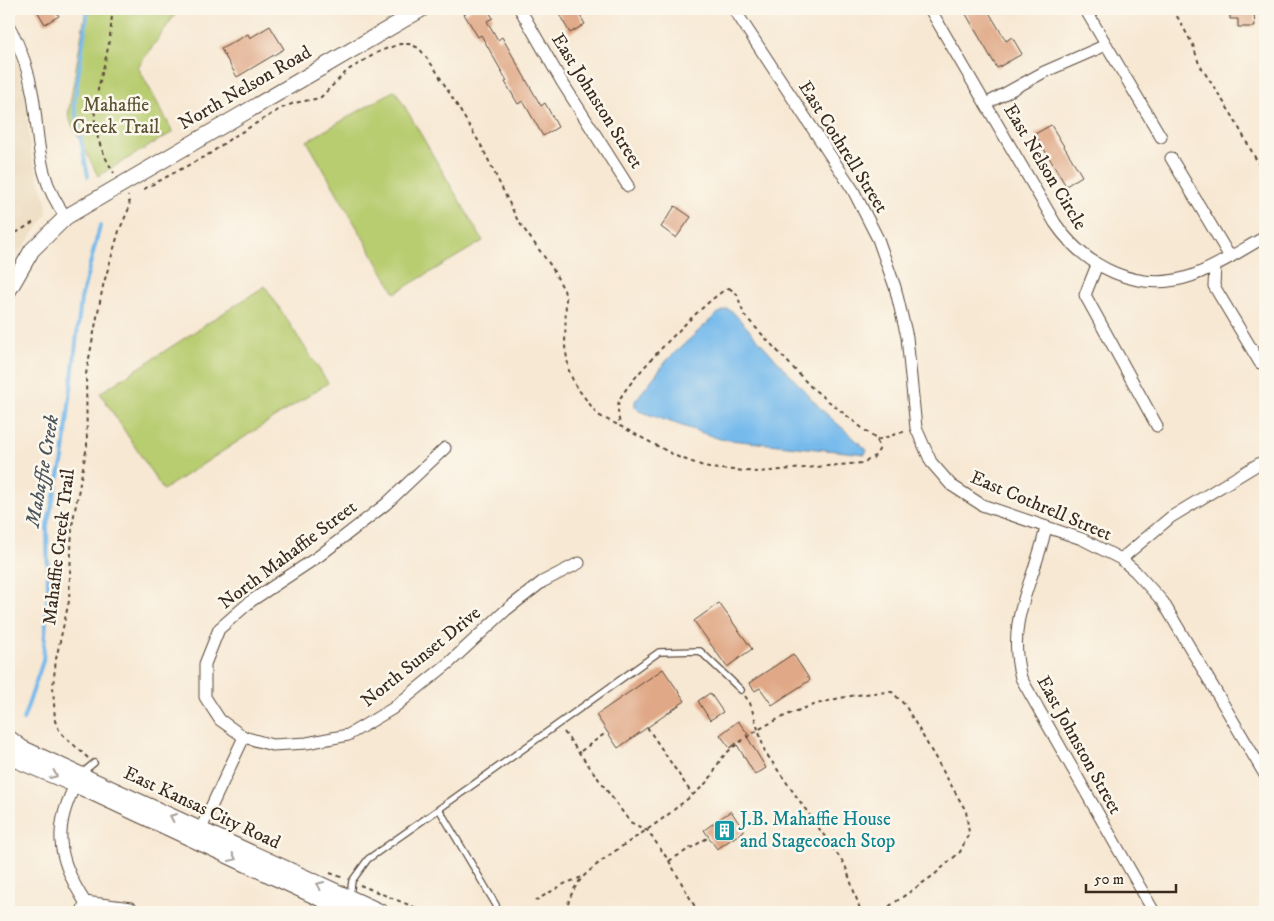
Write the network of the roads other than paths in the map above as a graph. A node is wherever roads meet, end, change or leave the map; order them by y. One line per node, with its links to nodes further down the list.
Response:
1 (422, 9): 12 (street, North Nelson Road)
2 (520, 9): 11 (street, East Johnston Street)
3 (734, 9): 22 (street, East Cothrell Street)
4 (930, 9): 8 (street, East Nelson Circle)
5 (1085, 9): 7 (street)
6 (9, 26): 12 (street)
7 (1106, 45): 8 (street, East Nelson Circle); 9 (street)
8 (986, 104): 15 (street, East Nelson Circle)
9 (1161, 137)
10 (1171, 158): 14 (street)
11 (628, 186)
12 (66, 217): 17 (street, North Nelson Road)
13 (1265, 236): 14 (street, East Nelson Circle)
14 (1230, 256): 16 (street, East Nelson Circle)
15 (1097, 265): 16 (street, East Nelson Circle); 19 (street)
16 (1215, 266): 18 (street)
17 (9, 290)
18 (1260, 363)
19 (1157, 426)
20 (445, 448): 26 (street, North Mahaffie Street)
21 (1265, 460): 23 (street)
22 (1046, 527): 23 (street, East Cothrell Street); 39 (street, East Johnston Street)
23 (1121, 559): 30 (street, East Cothrell Street)
24 (579, 563): 26 (street, North Sunset Drive)
25 (741, 690): 32 (lane)
26 (244, 737): 33 (street)
27 (9, 738): 31 (street, East Kansas City Road)
28 (9, 757): 31 (street, East Kansas City Road, one-way to 31)
29 (94, 763): 31 (lane)
30 (1265, 775)
31 (78, 780): 33 (street, East Kansas City Road); 34 (street)
32 (439, 809): 35 (lane); 38 (lane)
33 (198, 835): 35 (street, East Kansas City Road)
34 (83, 907): 36 (street)
35 (348, 907): 37 (street, East Kansas City Road)
36 (133, 912)
37 (380, 912)
38 (497, 912)
39 (1154, 912)

